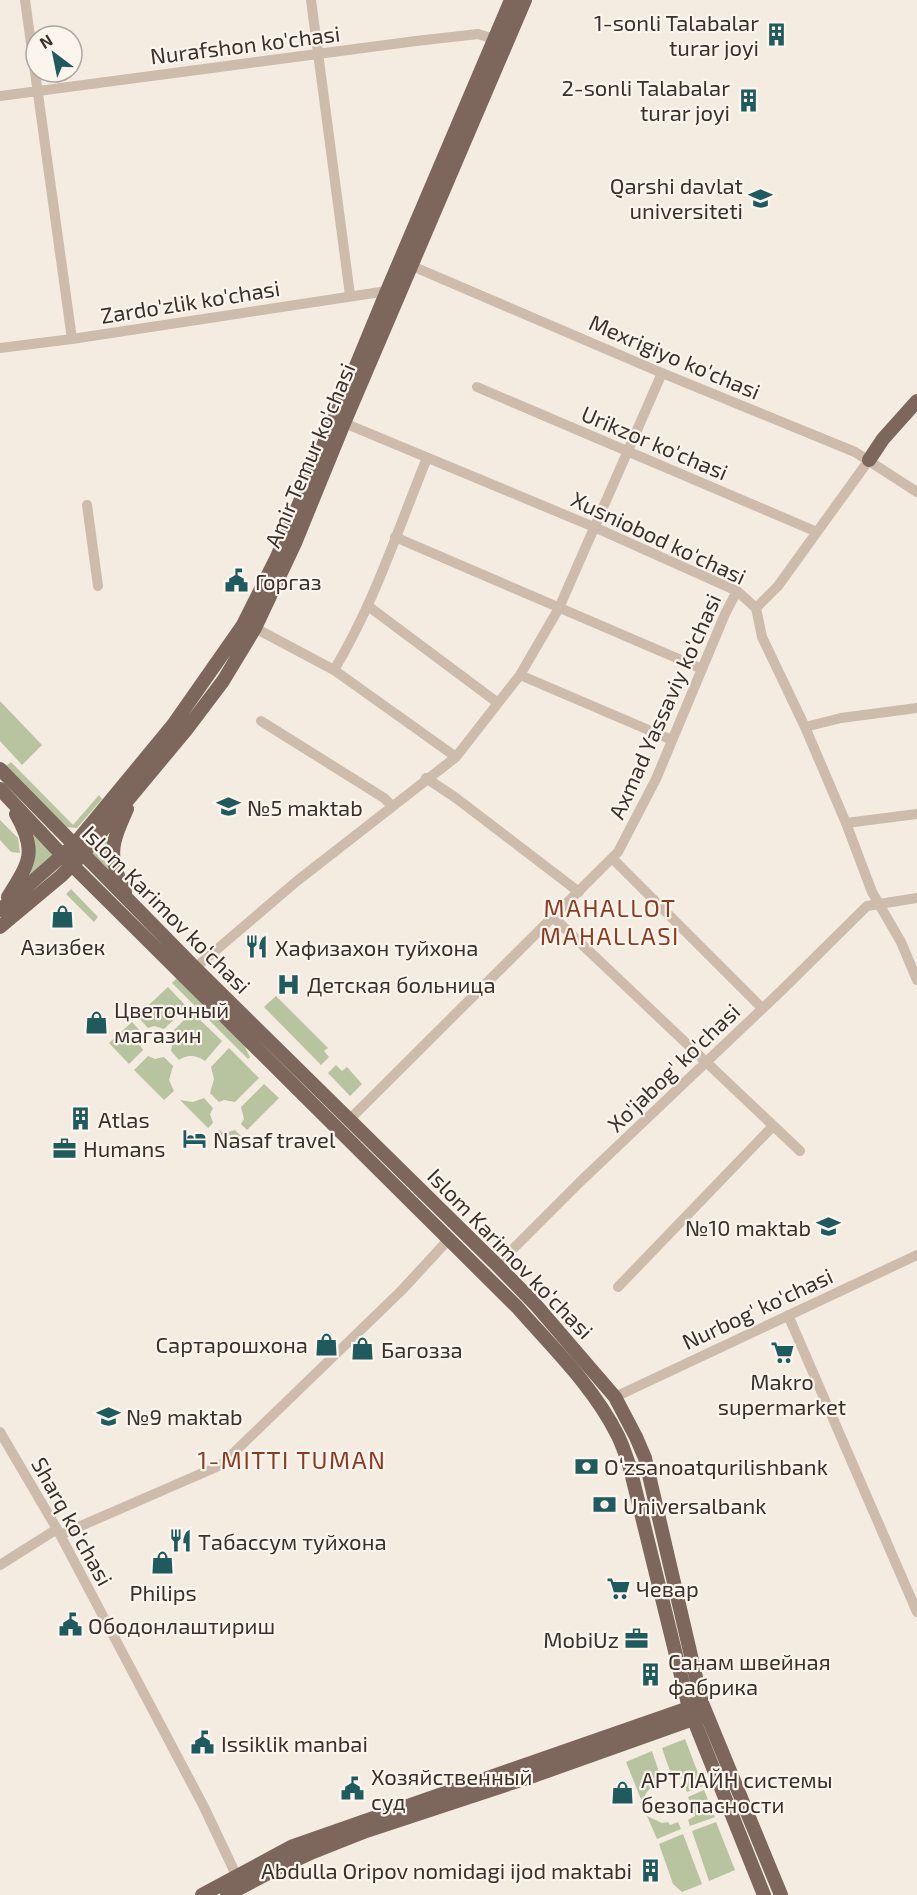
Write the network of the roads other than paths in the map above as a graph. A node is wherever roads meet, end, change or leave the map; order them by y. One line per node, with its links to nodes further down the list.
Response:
1 (25, 0): 7 (street)
2 (311, 0): 6 (street)
3 (511, 0): 5 (main road, Amir Temur ko'chasi)
4 (525, 0): 9 (main road, Amir Temur ko'chasi)
5 (494, 39): 6 (street, Nurafshon ko'chasi); 10 (main road, Amir Temur ko'chasi)
6 (319, 55): 7 (street, Nurafshon ko'chasi); 11 (street)
7 (37, 91): 8 (street, Nurafshon ko'chasi); 12 (street)
8 (0, 96)
9 (412, 266): 14 (street, Mexrigiyo ko'chasi); 18 (main road, Amir Temur ko'chasi)
10 (387, 291): 11 (street, Zardo'zlik ko'chasi); 18 (main road, Amir Temur ko'chasi)
11 (350, 295): 12 (street, Zardo'zlik ko'chasi)
12 (72, 339): 13 (street, Zardo'zlik ko'chasi)
13 (0, 348)
14 (662, 373): 19 (street); 21 (street, Mexrigiyo ko'chasi)
15 (477, 387): 19 (street, Urikzor ko'chasi)
16 (917, 401): 21 (main road)
17 (917, 415): 21 (main road)
18 (339, 421): 20 (street, Xusniobod ko'chasi); 32 (main road, Amir Temur ko'chasi); 49 (main road, Amir Temur ko'chasi)
19 (628, 451): 24 (street); 25 (street, Urikzor ko'chasi)
20 (427, 458): 24 (street, Xusniobod ko'chasi); 26 (street)
21 (869, 460): 22 (street, Mexrigiyo ko'chasi); 25 (street)
22 (917, 492)
23 (87, 505): 27 (street)
24 (594, 527): 28 (street, Xusniobod ko'chasi); 30 (street)
25 (817, 532): 31 (street)
26 (395, 537): 29 (street); 30 (street)
27 (98, 586)
28 (738, 591): 31 (street, Xusniobod ko'chasi); 33 (street, Axmad Yassaviy ko'chasi)
29 (368, 606): 34 (street); 36 (street)
30 (559, 608): 33 (street); 35 (street)
31 (756, 608): 39 (street, Xusniobod ko'chasi)
32 (255, 628): 34 (street); 45 (main road, Amir Temur ko'chasi)
33 (702, 669): 40 (street, Axmad Yassaviy ko'chasi)
34 (334, 670): 41 (street)
35 (520, 675): 36 (street); 40 (street)
36 (498, 702): 41 (street)
37 (917, 708): 39 (street)
38 (261, 722): 46 (street)
39 (805, 727): 48 (street, Xusniobod ko'chasi)
40 (672, 741): 50 (street, Axmad Yassaviy ko'chasi)
41 (456, 757): 43 (street)
42 (0, 769): 49 (main road, Islom Karimov ko‘chasi)
43 (426, 778): 46 (street); 51 (street)
44 (2, 792): 49 (main road, Islom Karimov ko‘chasi); 55 (main road)
45 (134, 794): 49 (main road, Amir Temur ko'chasi); 53 (main road)
46 (392, 806): 58 (street)
47 (917, 814): 48 (street)
48 (846, 823): 54 (street, Xusniobod ko'chasi)
49 (73, 855): 53 (main road, Islom Karimov ko‘chasi); 55 (main road, Amir Temur ko'chasi); 57 (main road, Amir Temur ko'chasi); 65 (main road, Islom Karimov ko‘chasi)
50 (612, 858): 51 (street, Axmad Yassaviy ko'chasi); 60 (street)
51 (579, 892): 56 (street, Axmad Yassaviy ko'chasi)
52 (917, 898): 54 (street)
53 (130, 902): 58 (main road, Islom Karimov ko‘chasi)
54 (879, 904): 59 (street, Xusniobod ko'chasi); 60 (street, Xo'jabog' ko'chasi)
55 (0, 910)
56 (553, 917): 61 (street); 62 (street, Axmad Yassaviy ko'chasi)
57 (0, 927)
58 (195, 968): 62 (main road, Islom Karimov ko‘chasi)
59 (917, 980)
60 (762, 1008): 61 (street, Xo'jabog' ko'chasi)
61 (706, 1062): 63 (street); 67 (street, Xo'jabog' ko'chasi)
62 (349, 1120): 67 (main road, Islom Karimov ko‘chasi)
63 (773, 1126): 64 (street); 68 (street)
64 (800, 1151)
65 (448, 1239): 70 (main road, Islom Karimov ko‘chasi); 74 (street)
66 (917, 1256): 71 (street, Nurbog' ko'chasi)
67 (497, 1265): 69 (main road, Islom Karimov ko‘chasi)
68 (618, 1287)
69 (528, 1297): 70 (main road); 72 (main road, Islom Karimov ko‘chasi)
70 (517, 1307): 77 (main road, Islom Karimov ko‘chasi)
71 (788, 1315): 72 (street, Nurbog' ko'chasi); 76 (street)
72 (615, 1397): 77 (main road, Islom Karimov ko‘chasi)
73 (0, 1432): 74 (street, Sharq ko‘chasi)
74 (59, 1532): 75 (street); 78 (street, Sharq ko‘chasi)
75 (0, 1565)
76 (917, 1611)
77 (697, 1711): 78 (main road); 81 (main road, Islom Karimov ko‘chasi); 82 (main road, Islom Karimov ko‘chasi)
78 (240, 1882): 79 (main road); 80 (main road)
79 (210, 1893)
80 (227, 1895)
81 (764, 1895)
82 (781, 1895)

